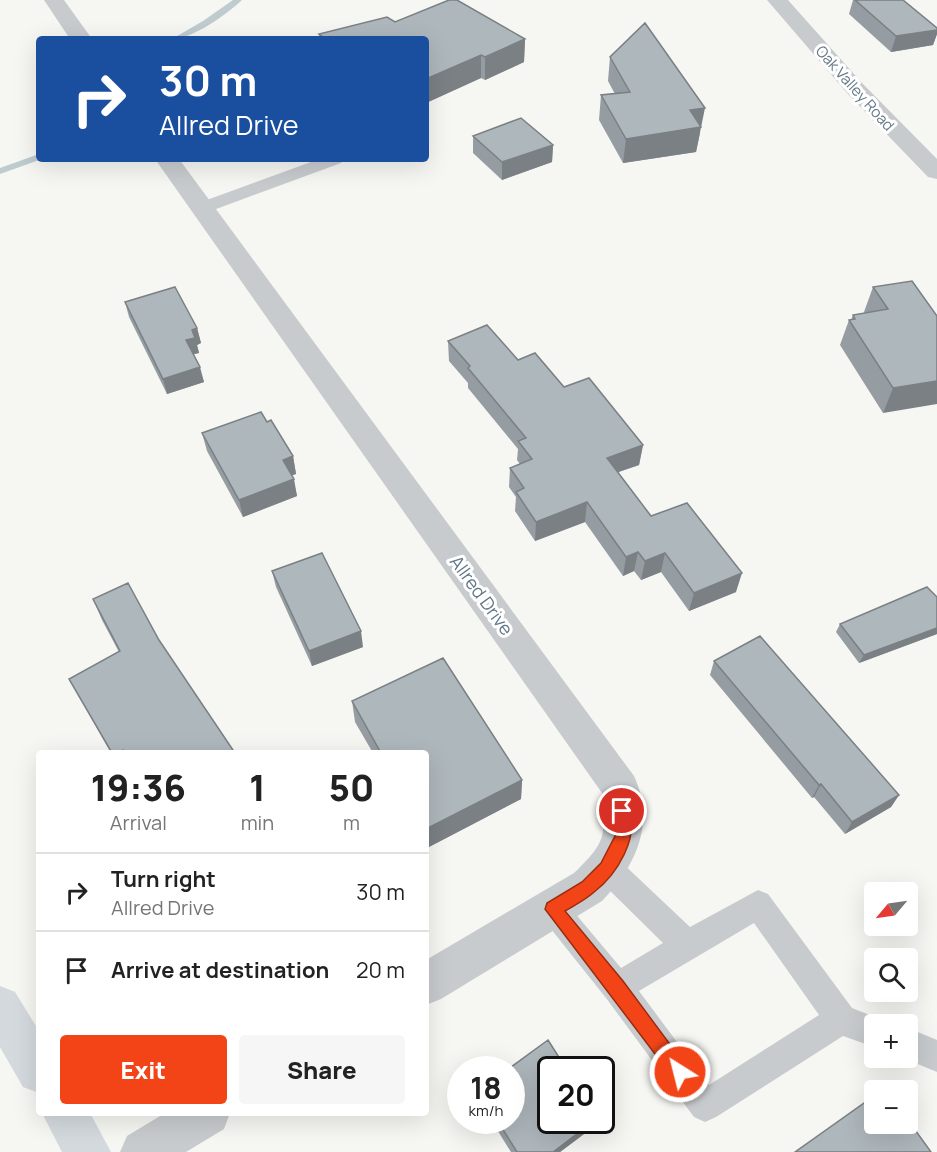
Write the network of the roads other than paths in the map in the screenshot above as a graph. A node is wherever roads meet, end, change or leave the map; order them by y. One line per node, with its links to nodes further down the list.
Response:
1 (54, 0): 3 (street)
2 (777, 0): 6 (street, Oak Valley Road)
3 (79, 36)
4 (169, 162): 7 (street, Allred Drive)
5 (327, 162): 7 (lane)
6 (937, 172)
7 (202, 208): 8 (street, Allred Drive)
8 (607, 868): 9 (street, Allred Drive); 10 (lane)
9 (553, 909): 11 (street, Allred Drive); 12 (lane)
10 (687, 945): 12 (lane); 14 (lane)
11 (429, 982)
12 (617, 987): 14 (lane)
13 (0, 1007): 18 (street)
14 (841, 1019): 15 (lane)
15 (864, 1028)
16 (918, 1048): 17 (lane)
17 (937, 1056)
18 (36, 1066)
19 (66, 1116): 21 (street)
20 (203, 1116): 22 (street)
21 (88, 1152)
22 (143, 1152)

